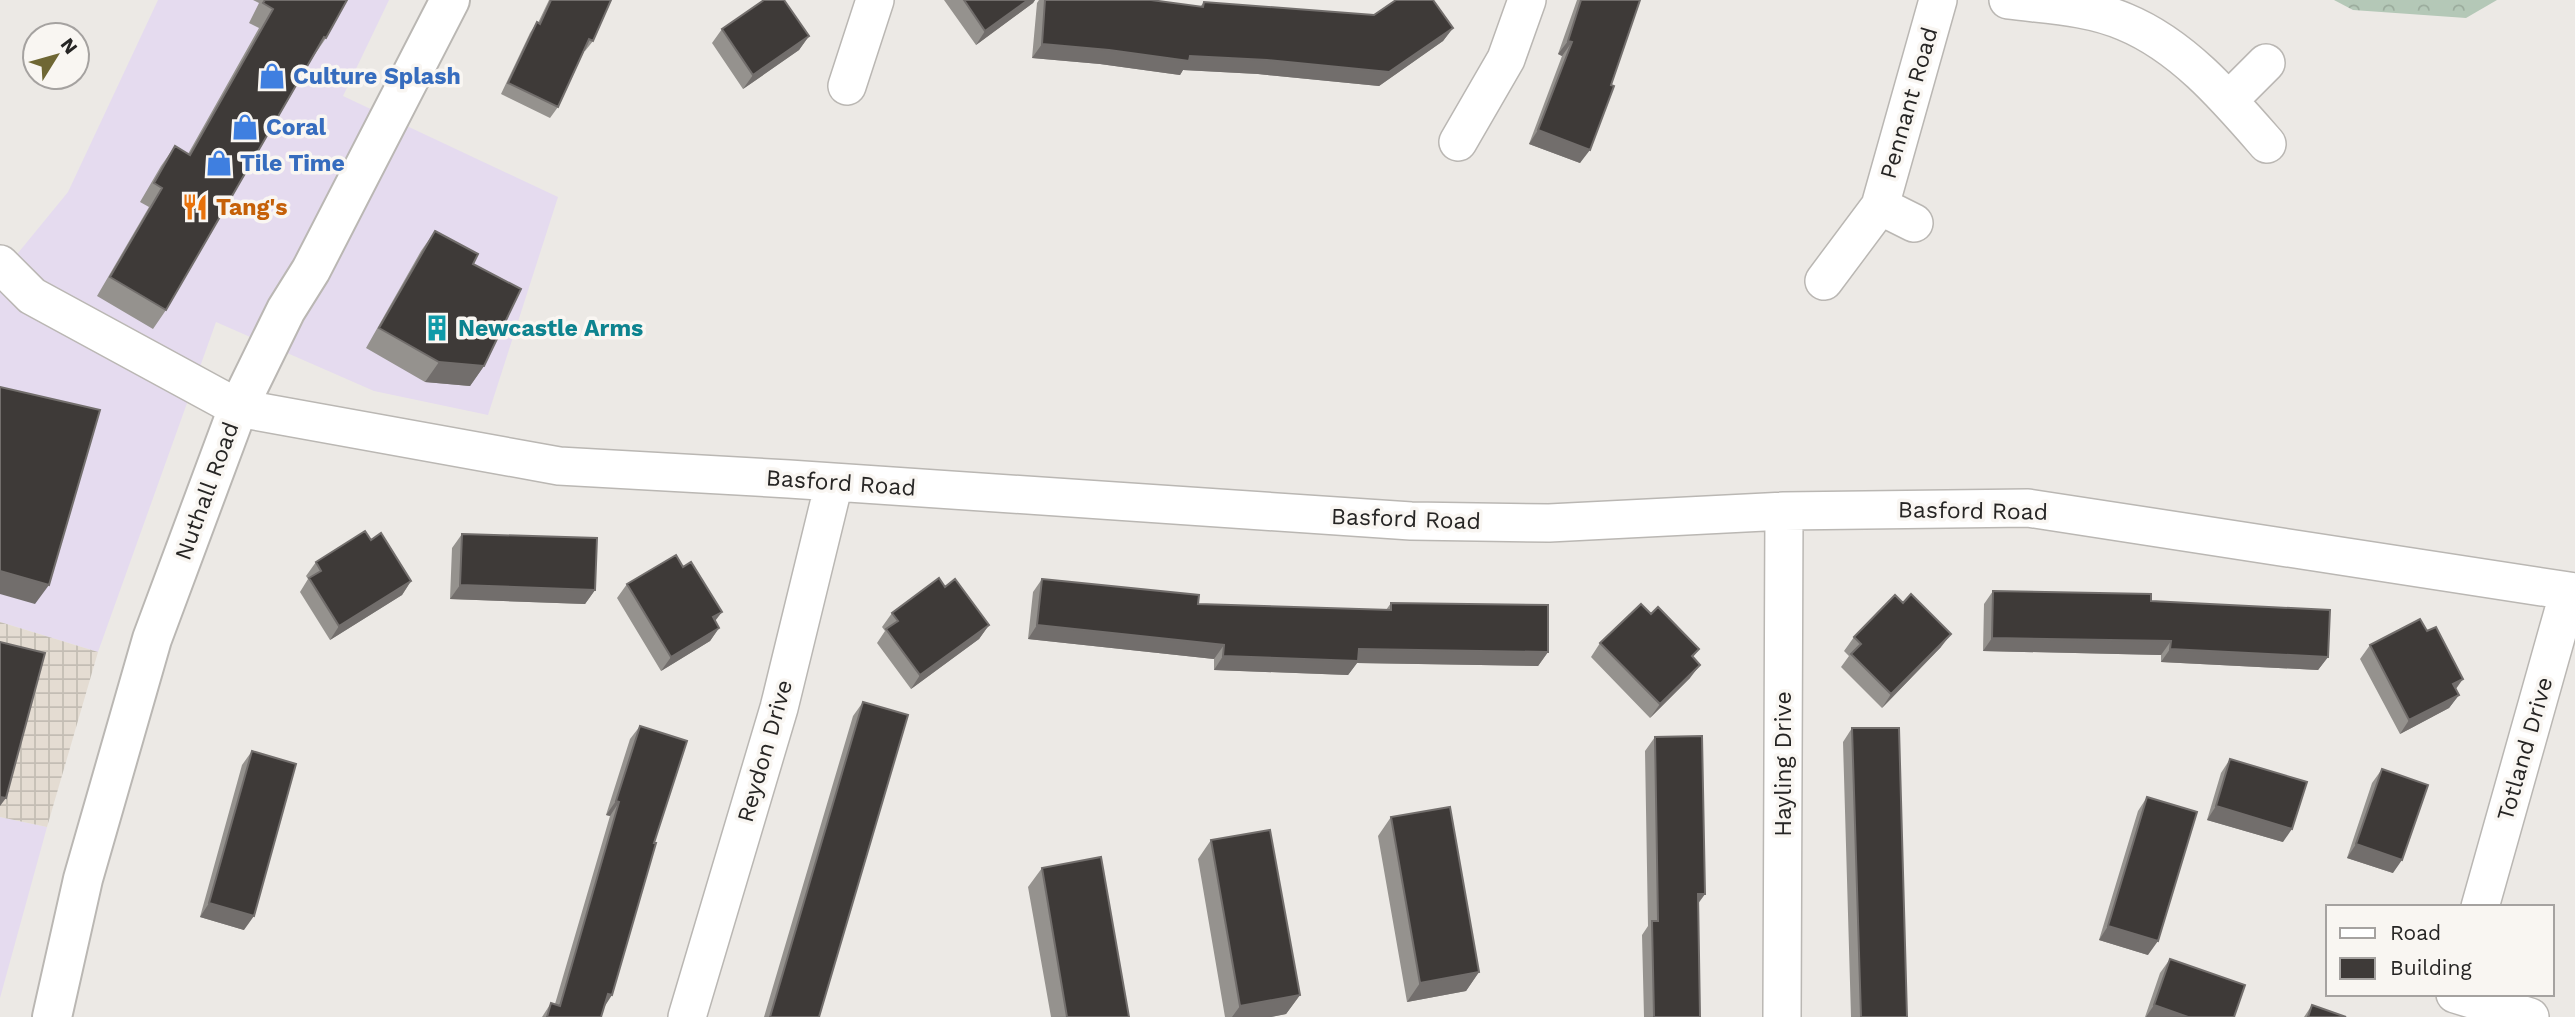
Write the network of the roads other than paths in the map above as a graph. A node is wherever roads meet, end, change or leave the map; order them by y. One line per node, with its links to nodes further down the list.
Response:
1 (450, 0): 15 (highway, Nuthall Road)
2 (875, 0): 7 (street)
3 (1527, 0): 9 (street)
4 (1938, 0): 11 (street, Pennant Road)
5 (2008, 0): 8 (street)
6 (2266, 63): 8 (street)
7 (847, 86)
8 (2229, 100): 10 (street)
9 (1458, 142)
10 (2267, 144)
11 (1880, 206): 12 (street, Pennant Road); 14 (street, Pennant Road)
12 (1914, 223)
13 (0, 264): 15 (street, Basford Road)
14 (1824, 281)
15 (238, 408): 16 (street, Basford Road); 22 (highway, Nuthall Road)
16 (834, 483): 17 (street, Basford Road); 23 (street, Reydon Drive)
17 (1784, 511): 18 (street, Basford Road); 24 (street, Hayling Drive)
18 (2572, 592): 19 (street, Totland Drive)
19 (2481, 905)
20 (2454, 996): 25 (street)
21 (2462, 996): 26 (street)
22 (52, 1017)
23 (687, 1017)
24 (1782, 1017)
25 (2449, 1017)
26 (2530, 1017)

